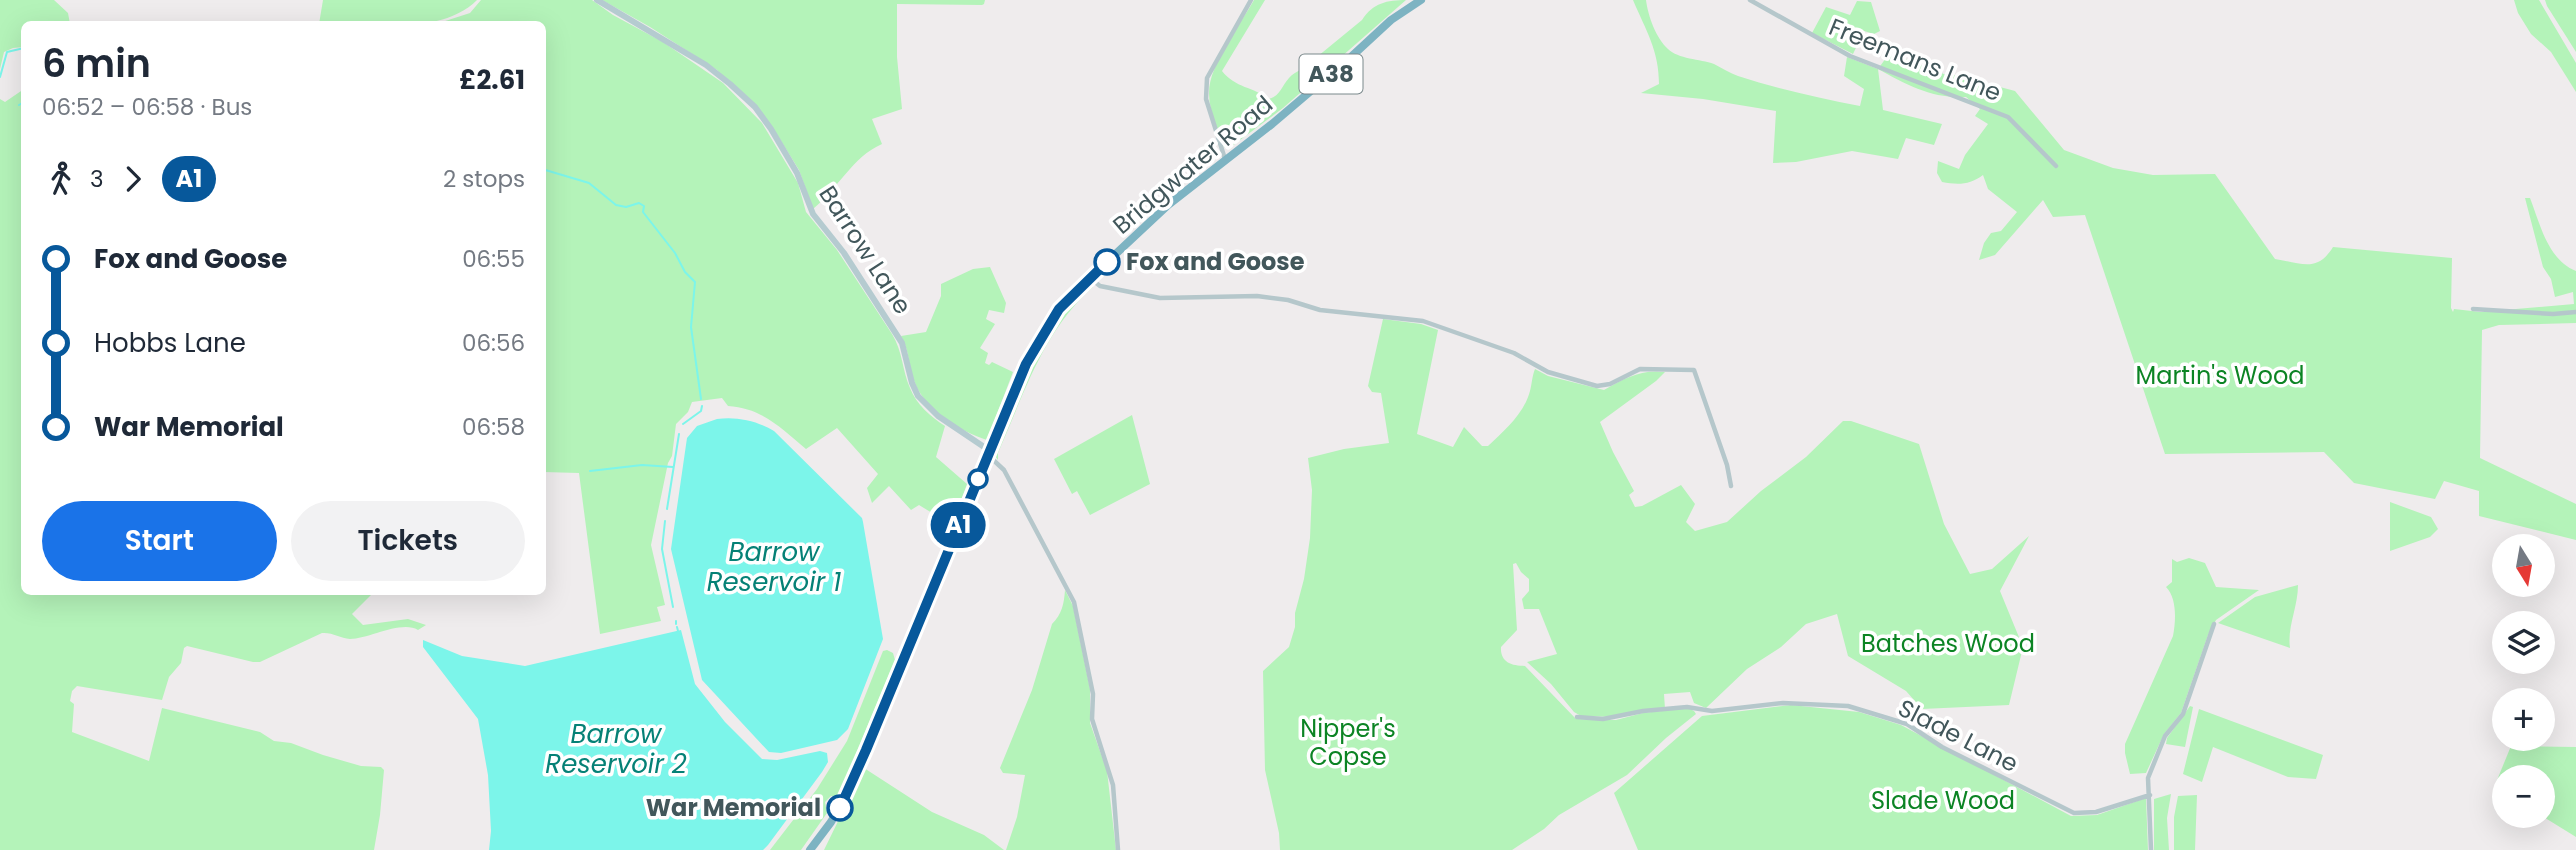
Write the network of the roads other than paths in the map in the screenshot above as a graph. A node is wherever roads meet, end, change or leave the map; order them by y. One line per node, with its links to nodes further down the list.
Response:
1 (597, 0): 10 (main road, Barrow Lane)
2 (1251, 0): 5 (street)
3 (1421, 0): 5 (highway, Bridgwater Road / A38)
4 (1750, 0): 6 (street, Freemans Lane)
5 (1225, 160): 7 (highway, Bridgwater Road / A38)
6 (2056, 166)
7 (1090, 278): 10 (highway, Bridgwater Road / A38); 11 (street)
8 (2473, 309): 9 (street)
9 (2576, 312)
10 (989, 453): 15 (highway, Bridgwater Road / A38); 16 (street)
11 (1731, 486)
12 (2214, 624): 14 (street)
13 (1577, 717): 14 (street, Slade Lane)
14 (2150, 794): 17 (street)
15 (813, 848)
16 (1118, 850)
17 (2151, 850)

